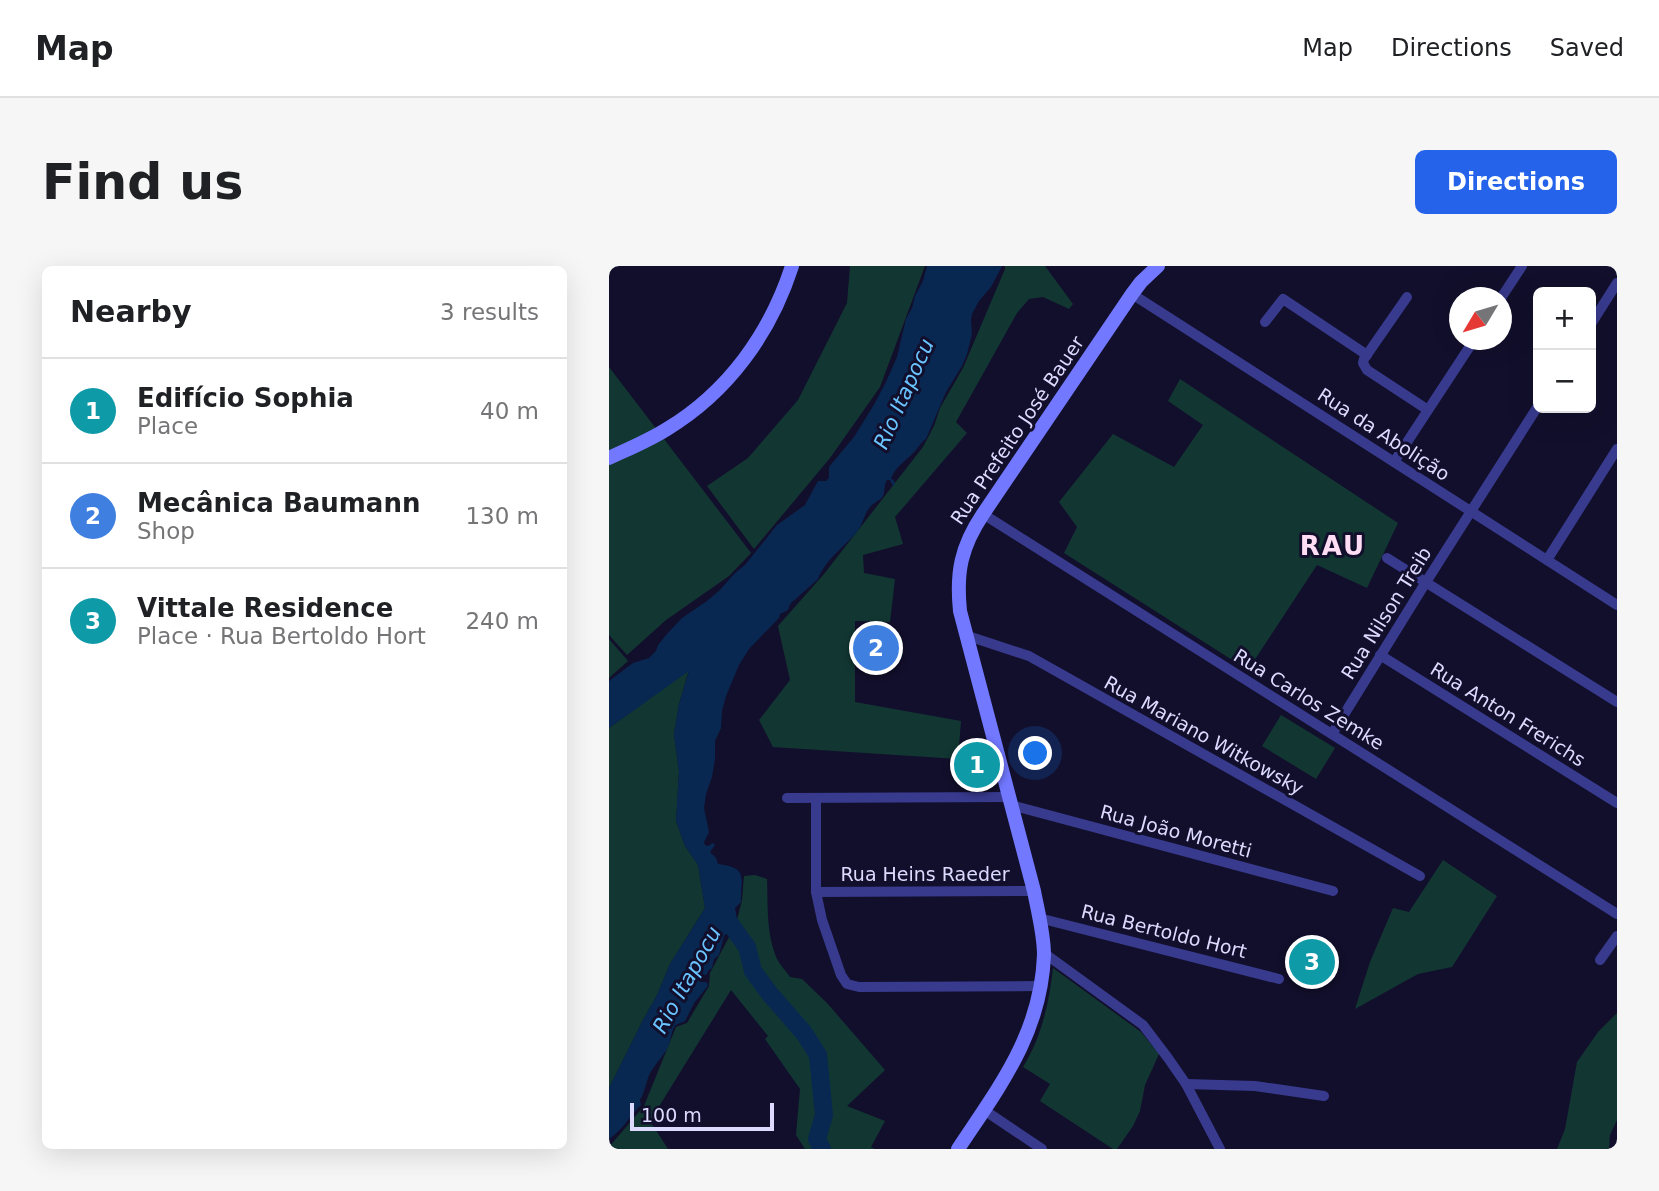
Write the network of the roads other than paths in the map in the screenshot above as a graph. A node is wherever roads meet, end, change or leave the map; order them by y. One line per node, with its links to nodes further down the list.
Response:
1 (792, 266): 15 (street)
2 (1158, 266): 6 (street, Rua Prefeito José Bauer)
3 (1522, 266): 4 (street)
4 (1508, 287)
5 (1615, 292): 8 (street)
6 (1132, 293): 16 (street, Rua da Abolição); 18 (street, Rua Prefeito José Bauer)
7 (1407, 297): 11 (street)
8 (1596, 317)
9 (1265, 322): 11 (street)
10 (1467, 350): 12 (street)
11 (1367, 355): 12 (street)
12 (1428, 410): 16 (street)
13 (1534, 413): 17 (street, Rua Nilson Treib)
14 (1617, 449): 20 (street)
15 (609, 458)
16 (1394, 461): 17 (street, Rua da Abolição)
17 (1471, 511): 20 (street, Rua da Abolição); 21 (street, Rua Nilson Treib)
18 (983, 514): 23 (street, Rua Prefeito José Bauer); 26 (street, Rua Carlos Zemke)
19 (1387, 558): 21 (street)
20 (1547, 560): 22 (street, Rua da Abolição)
21 (1426, 582): 24 (street, Rua Nilson Treib); 25 (street)
22 (1617, 605)
23 (965, 635): 29 (street, Rua Prefeito José Bauer); 31 (street, Rua Mariano Witkowsky)
24 (1380, 655): 26 (street, Rua Nilson Treib); 30 (street, Rua Anton Frerichs)
25 (1617, 702)
26 (1332, 734): 35 (street, Rua Carlos Zemke)
27 (787, 798): 28 (street, Rua João Moretti)
28 (816, 798): 29 (street, Rua João Moretti); 34 (street)
29 (1010, 801): 32 (street, Rua Prefeito José Bauer); 33 (street, Rua João Moretti)
30 (1617, 803)
31 (1420, 876)
32 (1034, 891): 34 (street, Rua Heins Raeder); 36 (street, Rua Prefeito José Bauer)
33 (1333, 891)
34 (816, 892): 41 (street)
35 (1617, 914)
36 (1039, 918): 38 (street, Rua Prefeito José Bauer); 40 (street, Rua Bertoldo Hort)
37 (1617, 936): 39 (street)
38 (1044, 953): 41 (street, Rua Prefeito José Bauer); 42 (street)
39 (1600, 960)
40 (1279, 979)
41 (1041, 986): 44 (street, Rua Prefeito José Bauer)
42 (1186, 1084): 43 (street); 47 (street)
43 (1324, 1096)
44 (984, 1110): 45 (street, Rua Prefeito José Bauer); 46 (street)
45 (957, 1149)
46 (1042, 1149)
47 (1220, 1149)

